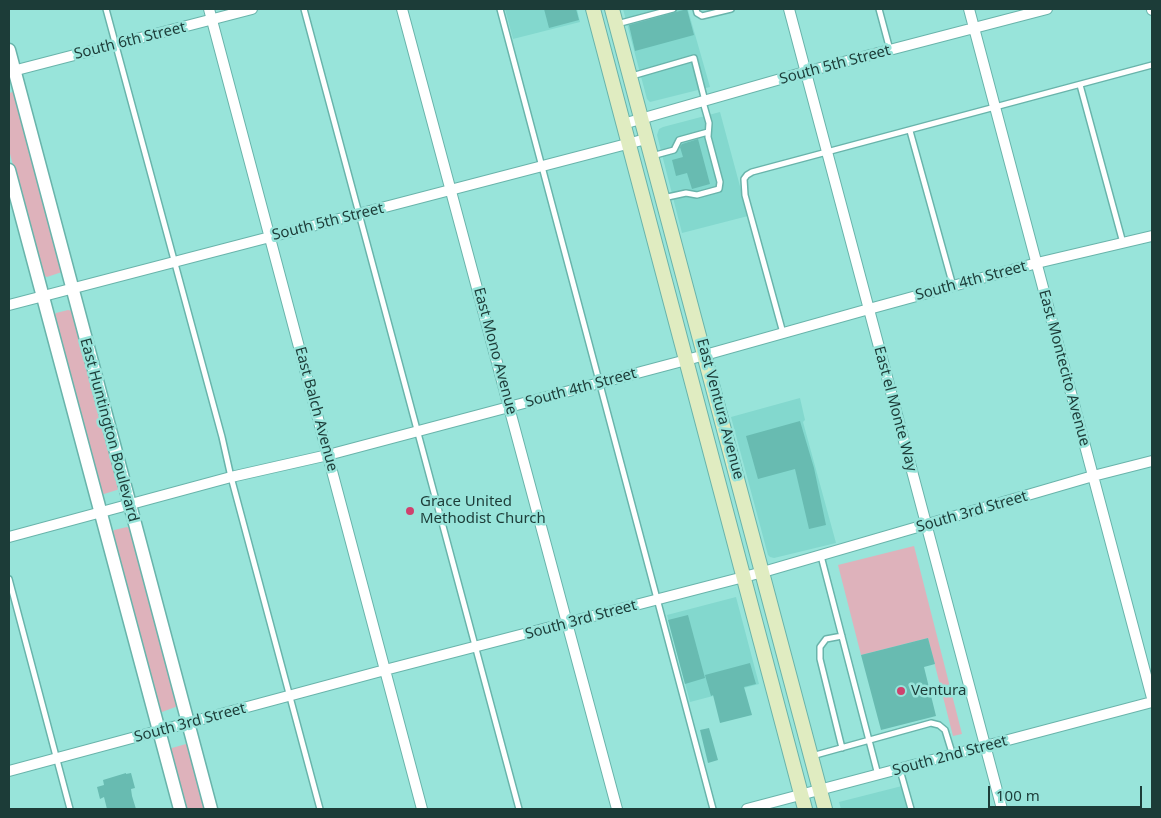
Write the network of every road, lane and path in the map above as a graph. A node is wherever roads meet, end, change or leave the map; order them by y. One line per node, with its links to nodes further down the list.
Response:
1 (106, 9): 19 (lane)
2 (209, 9): 16 (street, East Balch Avenue)
3 (252, 9): 16 (street, South 6th Street)
4 (304, 9): 41 (lane)
5 (402, 9): 39 (street, East Mono Avenue)
6 (500, 9): 37 (lane)
7 (593, 9): 30 (main road, East Ventura Avenue)
8 (612, 9): 17 (main road, East Ventura Avenue)
9 (673, 9): 17 (lane)
10 (696, 9): 11 (lane)
11 (731, 9)
12 (789, 9): 24 (street, East el Monte Way)
13 (879, 9): 21 (lane)
14 (969, 9): 18 (street, East Montecito Avenue)
15 (1047, 9): 18 (street, South 5th Street)
16 (212, 20): 19 (street, South 6th Street); 43 (street, East Balch Avenue)
17 (616, 24): 25 (main road, East Ventura Avenue)
18 (974, 28): 21 (street, South 5th Street); 28 (street, East Montecito Avenue)
19 (116, 44): 23 (street, South 6th Street); 45 (lane)
20 (9, 50): 23 (street, East Huntington Boulevard)
21 (890, 50): 24 (street, South 5th Street)
22 (1152, 66): 26 (lane)
23 (12, 72): 48 (street, East Huntington Boulevard)
24 (805, 72): 27 (street, South 5th Street); 35 (street, East el Monte Way)
25 (630, 76): 27 (lane); 29 (main road, East Ventura Avenue)
26 (1080, 85): 28 (lane); 44 (lane)
27 (704, 102): 29 (street, South 5th Street); 32 (lane)
28 (995, 108): 31 (lane); 46 (street, East Montecito Avenue)
29 (641, 119): 30 (street, South 5th Street); 33 (main road, East Ventura Avenue)
30 (623, 124): 34 (main road, East Ventura Avenue)
31 (910, 131): 35 (lane); 47 (lane)
32 (708, 132): 36 (lane); 40 (lane)
33 (646, 138): 34 (street, South 5th Street); 36 (main road, East Ventura Avenue)
34 (628, 143): 37 (street, South 5th Street); 54 (main road, East Ventura Avenue)
35 (827, 153): 51 (street, East el Monte Way); 52 (lane)
36 (651, 156): 40 (main road, East Ventura Avenue)
37 (542, 166): 39 (street, South 5th Street); 55 (lane)
38 (9, 170): 49 (street, East Huntington Boulevard)
39 (452, 190): 41 (street, South 5th Street); 56 (street, East Mono Avenue)
40 (663, 198): 53 (main road, East Ventura Avenue)
41 (360, 214): 43 (street, South 5th Street); 57 (lane)
42 (1152, 236): 44 (street, South 4th Street)
43 (270, 237): 45 (street, South 5th Street); 58 (street, East Balch Avenue)
44 (1123, 243): 46 (street, South 4th Street)
45 (174, 262): 48 (street, South 5th Street); 61 (lane)
46 (1036, 263): 47 (street, South 4th Street); 60 (street, East Montecito Avenue)
47 (953, 286): 51 (street, South 4th Street)
48 (72, 288): 49 (street, South 5th Street); 62 (street, East Huntington Boulevard)
49 (42, 296): 50 (street, South 5th Street); 63 (street, East Huntington Boulevard)
50 (9, 305)
51 (869, 308): 52 (street, South 4th Street); 64 (street, East el Monte Way)
52 (783, 333): 53 (street, South 4th Street)
53 (705, 355): 54 (street, South 4th Street); 67 (main road, East Ventura Avenue)
54 (686, 360): 55 (street, South 4th Street); 68 (main road, East Ventura Avenue)
55 (600, 383): 56 (street, South 4th Street); 70 (lane)
56 (509, 406): 57 (street, South 4th Street); 71 (street, East Mono Avenue)
57 (417, 431): 58 (street, South 4th Street); 73 (lane)
58 (328, 455): 61 (street, South 4th Street); 74 (street, East Balch Avenue)
59 (1152, 462): 60 (street, South 3rd Street)
60 (1093, 476): 64 (street, South 3rd Street); 76 (street, East Montecito Avenue)
61 (231, 477): 62 (street, South 4th Street); 75 (lane)
62 (129, 506): 63 (street, South 4th Street); 77 (street, East Huntington Boulevard)
63 (101, 513): 65 (street, South 4th Street); 78 (street, East Huntington Boulevard)
64 (926, 525): 66 (street, South 3rd Street); 80 (street, East el Monte Way)
65 (9, 537)
66 (821, 556): 67 (street, South 3rd Street); 72 (lane)
67 (764, 572): 68 (street, South 3rd Street); 82 (main road, East Ventura Avenue)
68 (744, 577): 70 (street, South 3rd Street); 89 (main road, East Ventura Avenue)
69 (9, 579): 84 (lane)
70 (658, 600): 71 (street, South 3rd Street); 97 (lane)
71 (568, 623): 73 (street, South 3rd Street); 96 (street, East Mono Avenue)
72 (842, 636): 79 (lane); 81 (lane)
73 (475, 648): 74 (street, South 3rd Street); 95 (lane)
74 (385, 670): 75 (street, South 3rd Street); 94 (street, East Balch Avenue)
75 (290, 696): 77 (street, South 3rd Street); 93 (lane)
76 (1152, 700): 80 (street, South 2nd Street)
77 (188, 722): 78 (street, South 3rd Street); 92 (street, East Huntington Boulevard)
78 (160, 731): 84 (street, South 3rd Street); 91 (street, East Huntington Boulevard)
79 (869, 741): 81 (lane); 83 (lane); 87 (lane)
80 (985, 747): 83 (street, South 2nd Street); 102 (street, East el Monte Way)
81 (842, 748): 82 (lane)
82 (812, 756): 88 (main road, East Ventura Avenue)
83 (953, 756): 85 (street, South 2nd Street)
84 (56, 758): 86 (street, South 3rd Street); 90 (lane)
85 (900, 770): 87 (street, South 2nd Street); 101 (lane)
86 (9, 771)
87 (878, 775): 88 (street, South 2nd Street)
88 (820, 790): 89 (street, South 2nd Street); 100 (main road, East Ventura Avenue)
89 (802, 795): 98 (street, South 2nd Street); 99 (main road, East Ventura Avenue)
90 (70, 809)
91 (180, 809)
92 (211, 809)
93 (320, 809)
94 (422, 809)
95 (519, 809)
96 (617, 809)
97 (713, 809)
98 (747, 809)
99 (806, 809)
100 (825, 809)
101 (911, 809)
102 (1002, 809)

